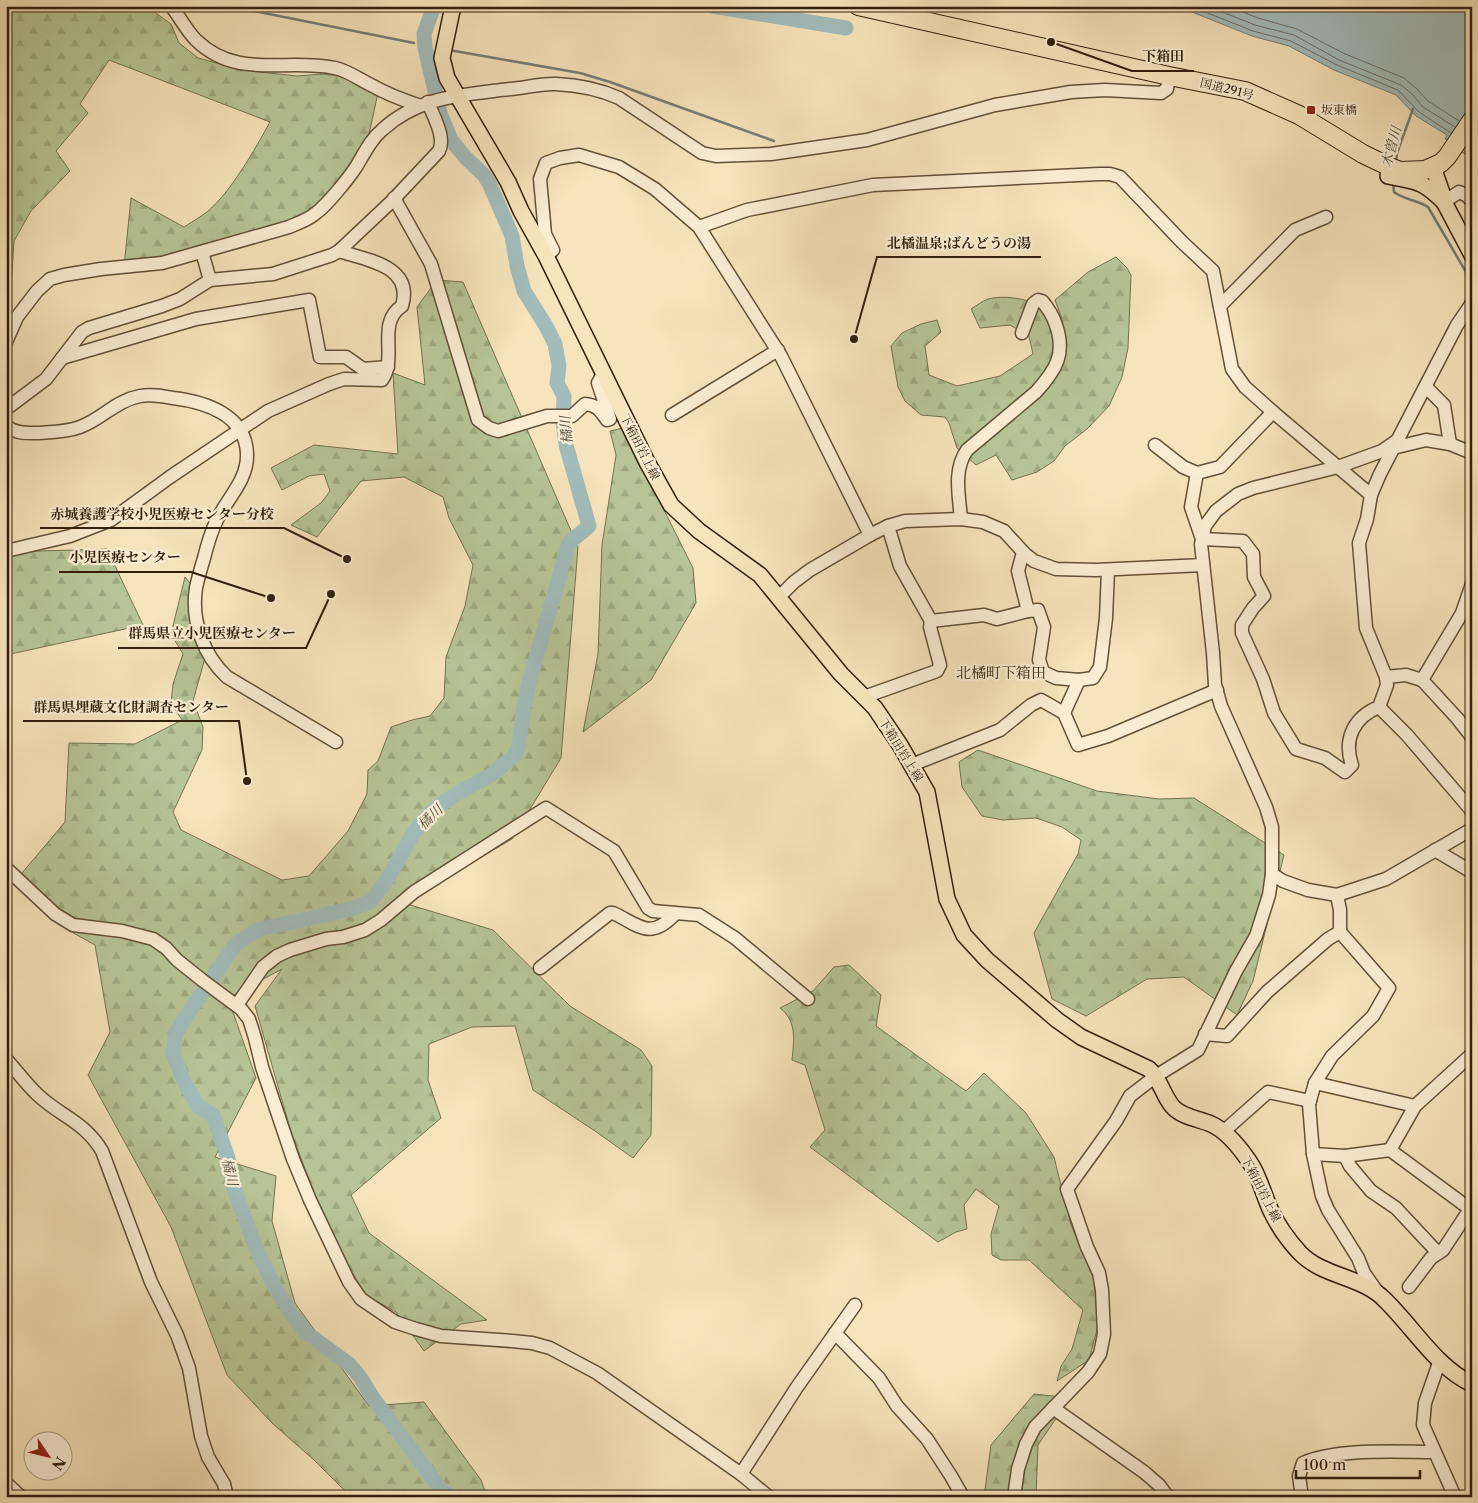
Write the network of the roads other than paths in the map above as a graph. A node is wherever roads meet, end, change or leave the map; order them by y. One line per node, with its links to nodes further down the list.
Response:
1 (171, 6): 6 (street)
2 (453, 6): 5 (main road, 下箱田岩上線)
3 (858, 6): 4 (highway, 国道291号)
4 (1169, 76): 5 (street); 9 (highway, 国道291号)
5 (451, 97): 6 (street); 18 (main road, 下箱田岩上線)
6 (426, 103): 10 (street); 16 (street)
7 (1472, 120): 8 (highway)
8 (1433, 167): 9 (highway); 12 (main road)
9 (1391, 171): 12 (main road)
10 (394, 198): 15 (street); 27 (street)
11 (1472, 201): 12 (street)
12 (1444, 202): 17 (main road)
13 (1326, 217): 20 (street)
14 (699, 227): 18 (street); 20 (street); 24 (street)
15 (339, 250): 19 (street); 26 (street)
16 (202, 252): 19 (street); 23 (street)
17 (1472, 255)
18 (546, 256): 27 (main road, 下箱田岩上線)
19 (210, 280): 25 (street)
20 (1220, 306): 30 (street)
21 (1469, 306): 28 (street)
22 (1022, 333): 41 (street)
23 (6, 342)
24 (778, 350): 31 (street); 43 (street)
25 (62, 358): 26 (street); 29 (street)
26 (388, 367): 33 (street)
27 (603, 374): 50 (main road, 下箱田岩上線)
28 (1426, 387): 34 (street); 35 (street)
29 (6, 409)
30 (1272, 412): 38 (street); 39 (street)
31 (672, 415)
32 (6, 426): 33 (street)
33 (239, 430): 45 (street); 61 (street)
34 (1395, 444): 35 (street); 38 (street); 40 (street)
35 (1450, 444): 37 (street)
36 (1155, 445): 39 (street)
37 (1472, 454)
38 (1338, 467): 40 (street); 44 (street)
39 (1197, 473): 44 (street)
40 (1371, 495): 53 (street)
41 (961, 518): 42 (street); 46 (street)
42 (888, 526): 43 (street); 52 (street)
43 (870, 535): 50 (street)
44 (1202, 539): 47 (street); 58 (street)
45 (6, 551)
46 (1023, 552): 48 (street); 51 (street)
47 (1203, 565): 48 (street); 56 (street)
48 (1108, 570): 54 (street)
49 (1472, 584): 55 (street)
50 (779, 597): 57 (main road, 下箱田岩上線)
51 (1028, 611): 52 (street); 54 (street)
52 (931, 621): 57 (street)
53 (1386, 677): 55 (street); 58 (street)
54 (1080, 680): 59 (street)
55 (1422, 680): 60 (street)
56 (1217, 690): 59 (street); 68 (street)
57 (864, 697): 78 (main road, 下箱田岩上線)
58 (1379, 707): 63 (street)
59 (1064, 713): 62 (street)
60 (1472, 737)
61 (336, 742)
62 (914, 764)
63 (1472, 811)
64 (1472, 829): 65 (street)
65 (1435, 850): 67 (street); 69 (street)
66 (6, 868): 74 (street)
67 (1472, 872)
68 (1272, 874): 69 (street); 75 (street)
69 (1336, 895): 71 (street)
70 (675, 914): 72 (street); 73 (street); 74 (street)
71 (1340, 932): 75 (street); 79 (street)
72 (540, 968)
73 (808, 998)
74 (237, 1005): 96 (street)
75 (1206, 1034): 78 (street)
76 (1472, 1054): 81 (street)
77 (6, 1060): 99 (street)
78 (1156, 1076): 82 (main road, 下箱田岩上線); 94 (street)
79 (1315, 1083): 80 (street); 81 (street)
80 (1310, 1101): 82 (street); 84 (street)
81 (1415, 1106): 83 (street)
82 (1223, 1132): 89 (main road, 下箱田岩上線)
83 (1390, 1150): 85 (street); 86 (street)
84 (1313, 1154): 85 (street); 89 (street)
85 (1345, 1156): 87 (street)
86 (1471, 1209): 87 (street)
87 (1438, 1253): 88 (street)
88 (1409, 1287)
89 (1379, 1294): 92 (main road, 下箱田岩上線)
90 (855, 1305): 91 (street)
91 (836, 1333): 96 (street); 101 (street)
92 (1440, 1360): 93 (main road, 下箱田岩上線); 95 (street)
93 (1472, 1384)
94 (1053, 1408): 102 (street); 103 (street)
95 (1434, 1452): 104 (street); 105 (street)
96 (741, 1474): 100 (street)
97 (6, 1483): 98 (street)
98 (21, 1497)
99 (227, 1497)
100 (769, 1497)
101 (963, 1497)
102 (1014, 1497)
103 (1168, 1497)
104 (1302, 1497)
105 (1455, 1497)

